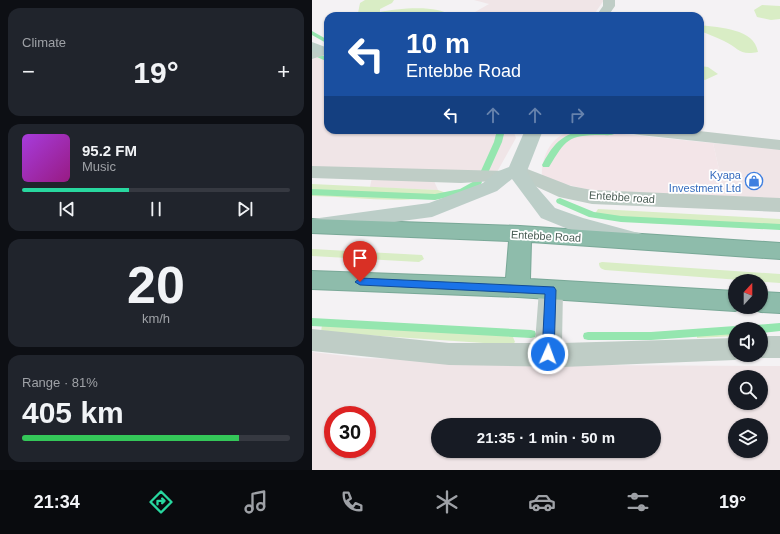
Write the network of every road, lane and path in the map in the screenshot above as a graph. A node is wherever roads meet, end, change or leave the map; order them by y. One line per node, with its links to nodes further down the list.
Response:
1 (610, 0): 2 (street)
2 (605, 12)
3 (532, 134): 7 (street)
4 (677, 134): 5 (street)
5 (780, 145)
6 (312, 172): 7 (street)
7 (510, 173): 8 (street, Entebbe road); 9 (street); 11 (street)
8 (780, 205)
9 (312, 226): 10 (highway, Entebbe Road)
10 (520, 234): 11 (highway, Entebbe Road); 14 (highway)
11 (642, 242): 12 (highway, Entebbe Road)
12 (780, 251)
13 (312, 280): 14 (highway)
14 (518, 288): 15 (highway)
15 (551, 290): 16 (highway); 23 (street)
16 (728, 301)
17 (768, 302): 18 (highway)
18 (780, 303)
19 (312, 340): 23 (street)
20 (768, 347): 21 (street)
21 (780, 347)
22 (728, 349): 23 (street)
23 (548, 354)

